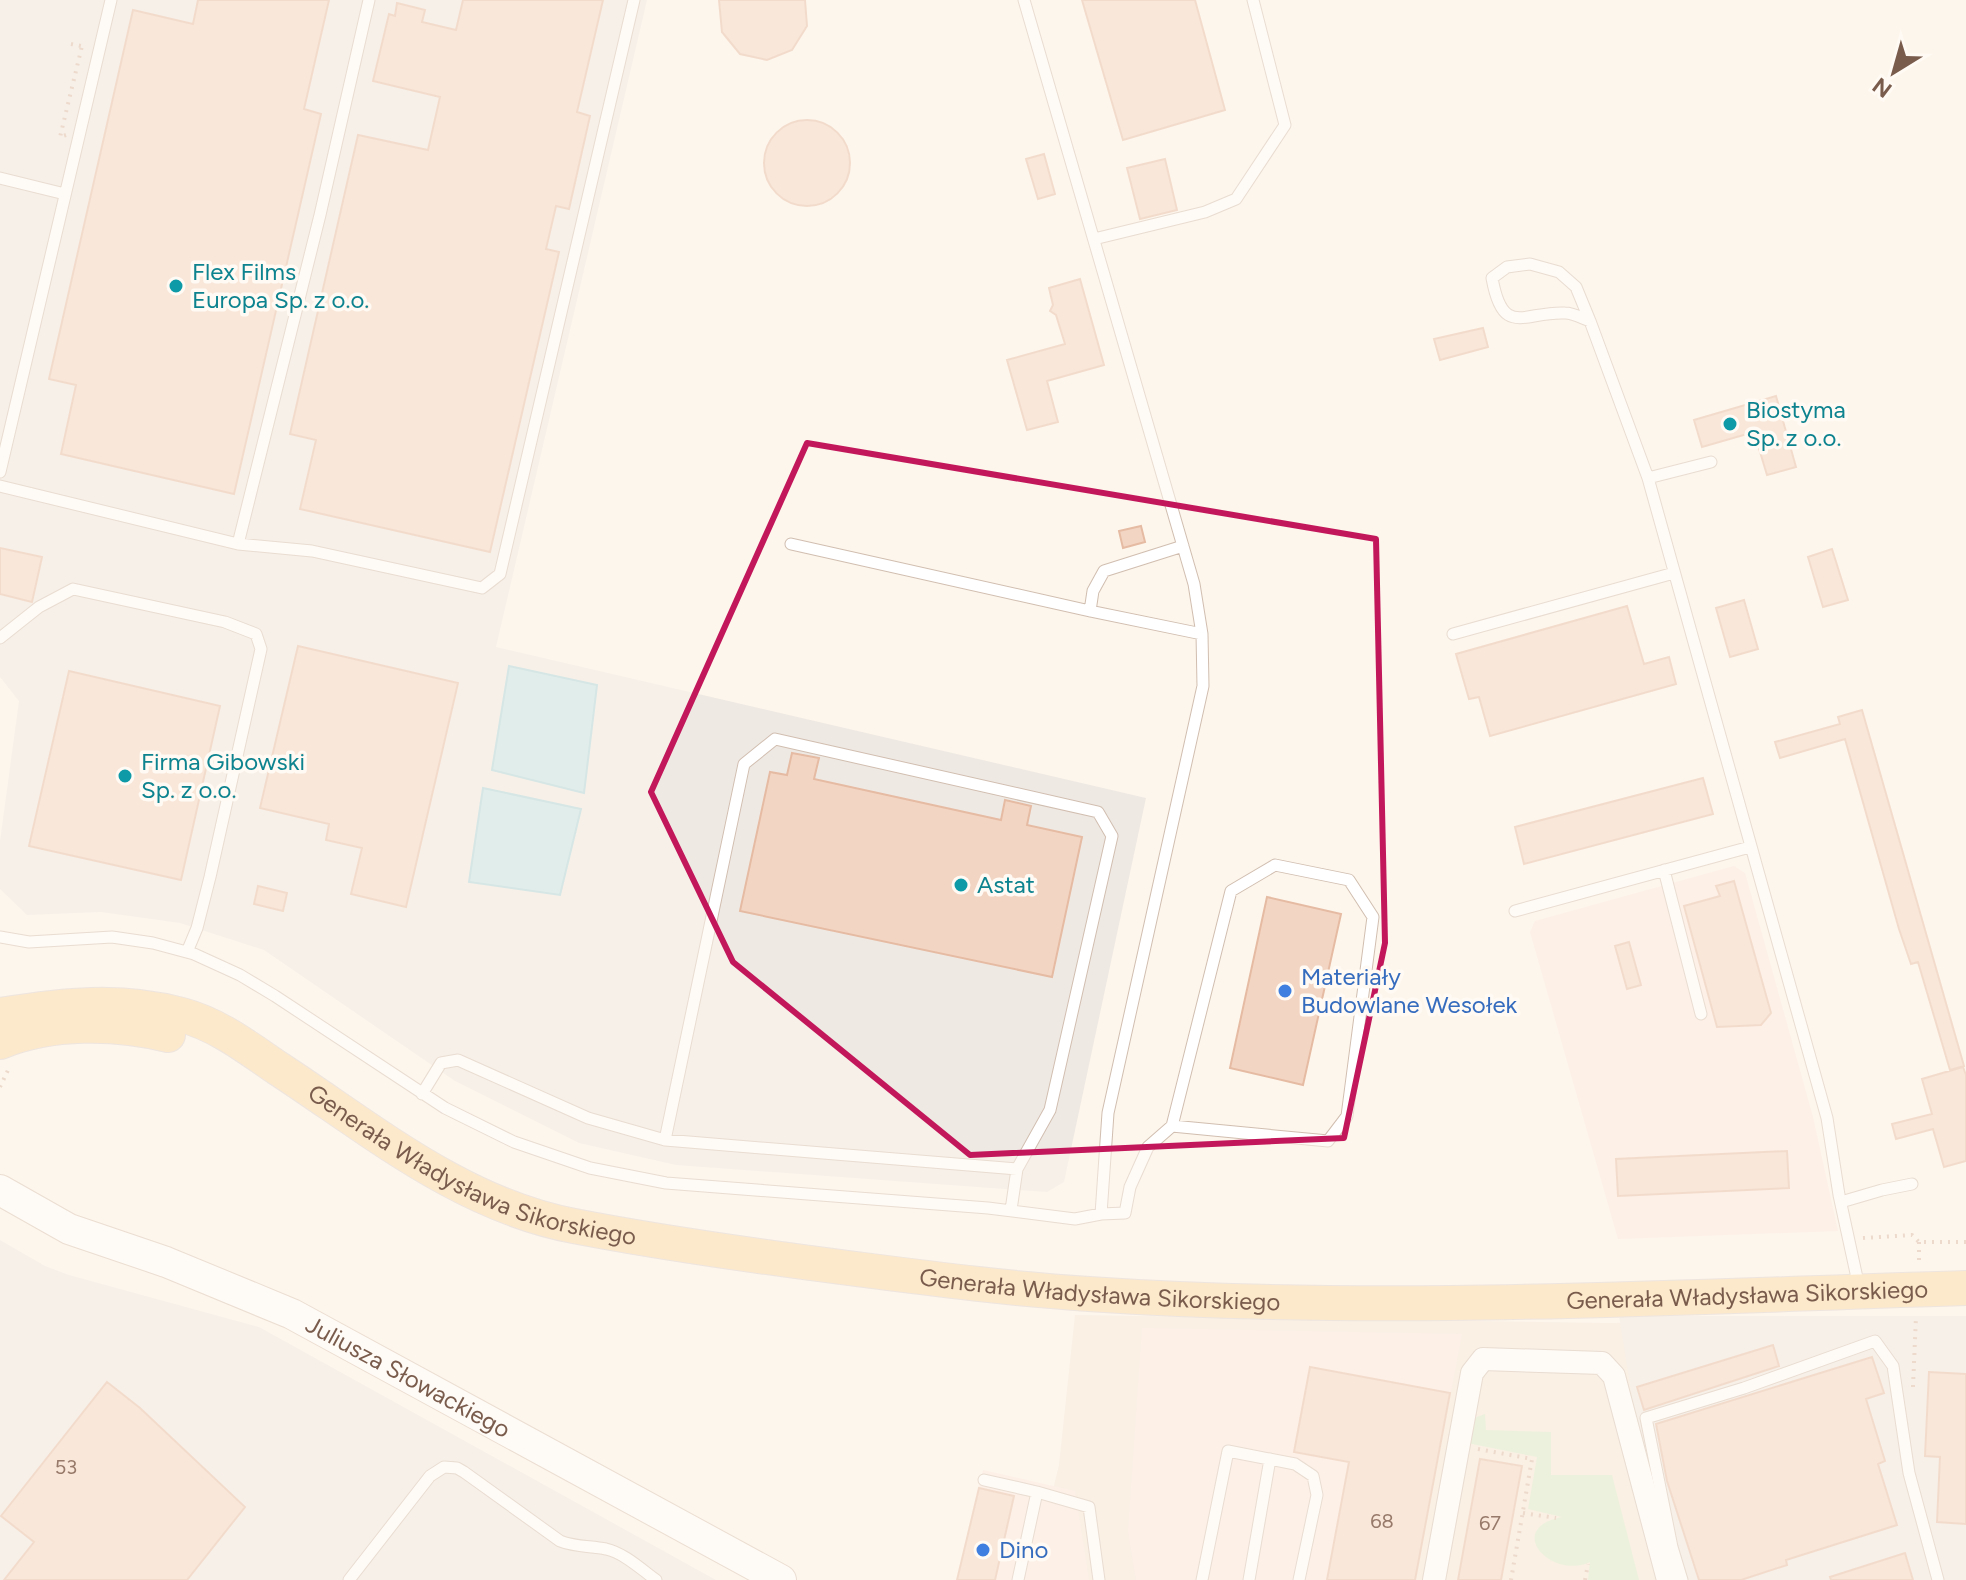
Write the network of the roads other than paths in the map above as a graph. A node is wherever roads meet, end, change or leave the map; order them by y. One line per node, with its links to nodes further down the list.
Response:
1 (111, 0): 7 (lane)
2 (369, 0): 14 (lane)
3 (634, 0): 14 (lane)
4 (1024, 0): 8 (lane)
5 (1253, 0): 8 (lane)
6 (0, 178): 7 (lane)
7 (65, 194): 11 (lane)
8 (1094, 239): 16 (lane)
9 (1590, 321): 9 (lane); 12 (lane)
10 (1711, 462): 12 (lane)
11 (0, 472)
12 (1648, 478): 17 (lane)
13 (0, 486): 14 (lane)
14 (238, 544)
15 (791, 544): 18 (lane)
16 (1183, 546): 18 (lane); 19 (lane)
17 (1674, 573): 20 (lane); 22 (lane)
18 (1090, 611): 19 (lane)
19 (1202, 634): 40 (lane)
20 (1453, 634)
21 (0, 638): 26 (lane)
22 (1750, 847): 23 (lane); 38 (lane)
23 (1664, 870): 24 (lane); 27 (lane)
24 (1515, 911)
25 (0, 937): 26 (lane)
26 (187, 952): 31 (lane)
27 (1701, 1014)
28 (0, 1015): 30 (main road, Generała Władysława Sikorskiego)
29 (6, 1051): 30 (main road, Generała Władysława Sikorskiego)
30 (280, 1069): 42 (main road, Generała Władysława Sikorskiego)
31 (422, 1094): 33 (lane); 39 (lane)
32 (1172, 1126): 32 (lane); 40 (lane)
33 (665, 1140): 34 (lane); 34 (lane)
34 (1017, 1169): 39 (lane)
35 (0, 1174): 37 (street, Juliusza Słowackiego)
36 (1912, 1184): 38 (lane)
37 (11, 1196): 48 (street, Juliusza Słowackiego)
38 (1841, 1202): 42 (lane)
39 (1011, 1210): 40 (lane)
40 (1101, 1214)
41 (1966, 1288): 42 (main road, Generała Władysława Sikorskiego)
42 (1860, 1292)
43 (1270, 1459): 51 (lane); 52 (lane); 53 (lane)
44 (984, 1480): 45 (lane)
45 (1037, 1492): 49 (lane); 50 (lane)
46 (349, 1580): 47 (lane)
47 (656, 1580)
48 (781, 1580)
49 (1018, 1580)
50 (1099, 1580)
51 (1202, 1580)
52 (1249, 1580)
53 (1299, 1580)
54 (1434, 1580): 55 (street)
55 (1668, 1580)
56 (1682, 1580): 57 (lane)
57 (1938, 1580)

